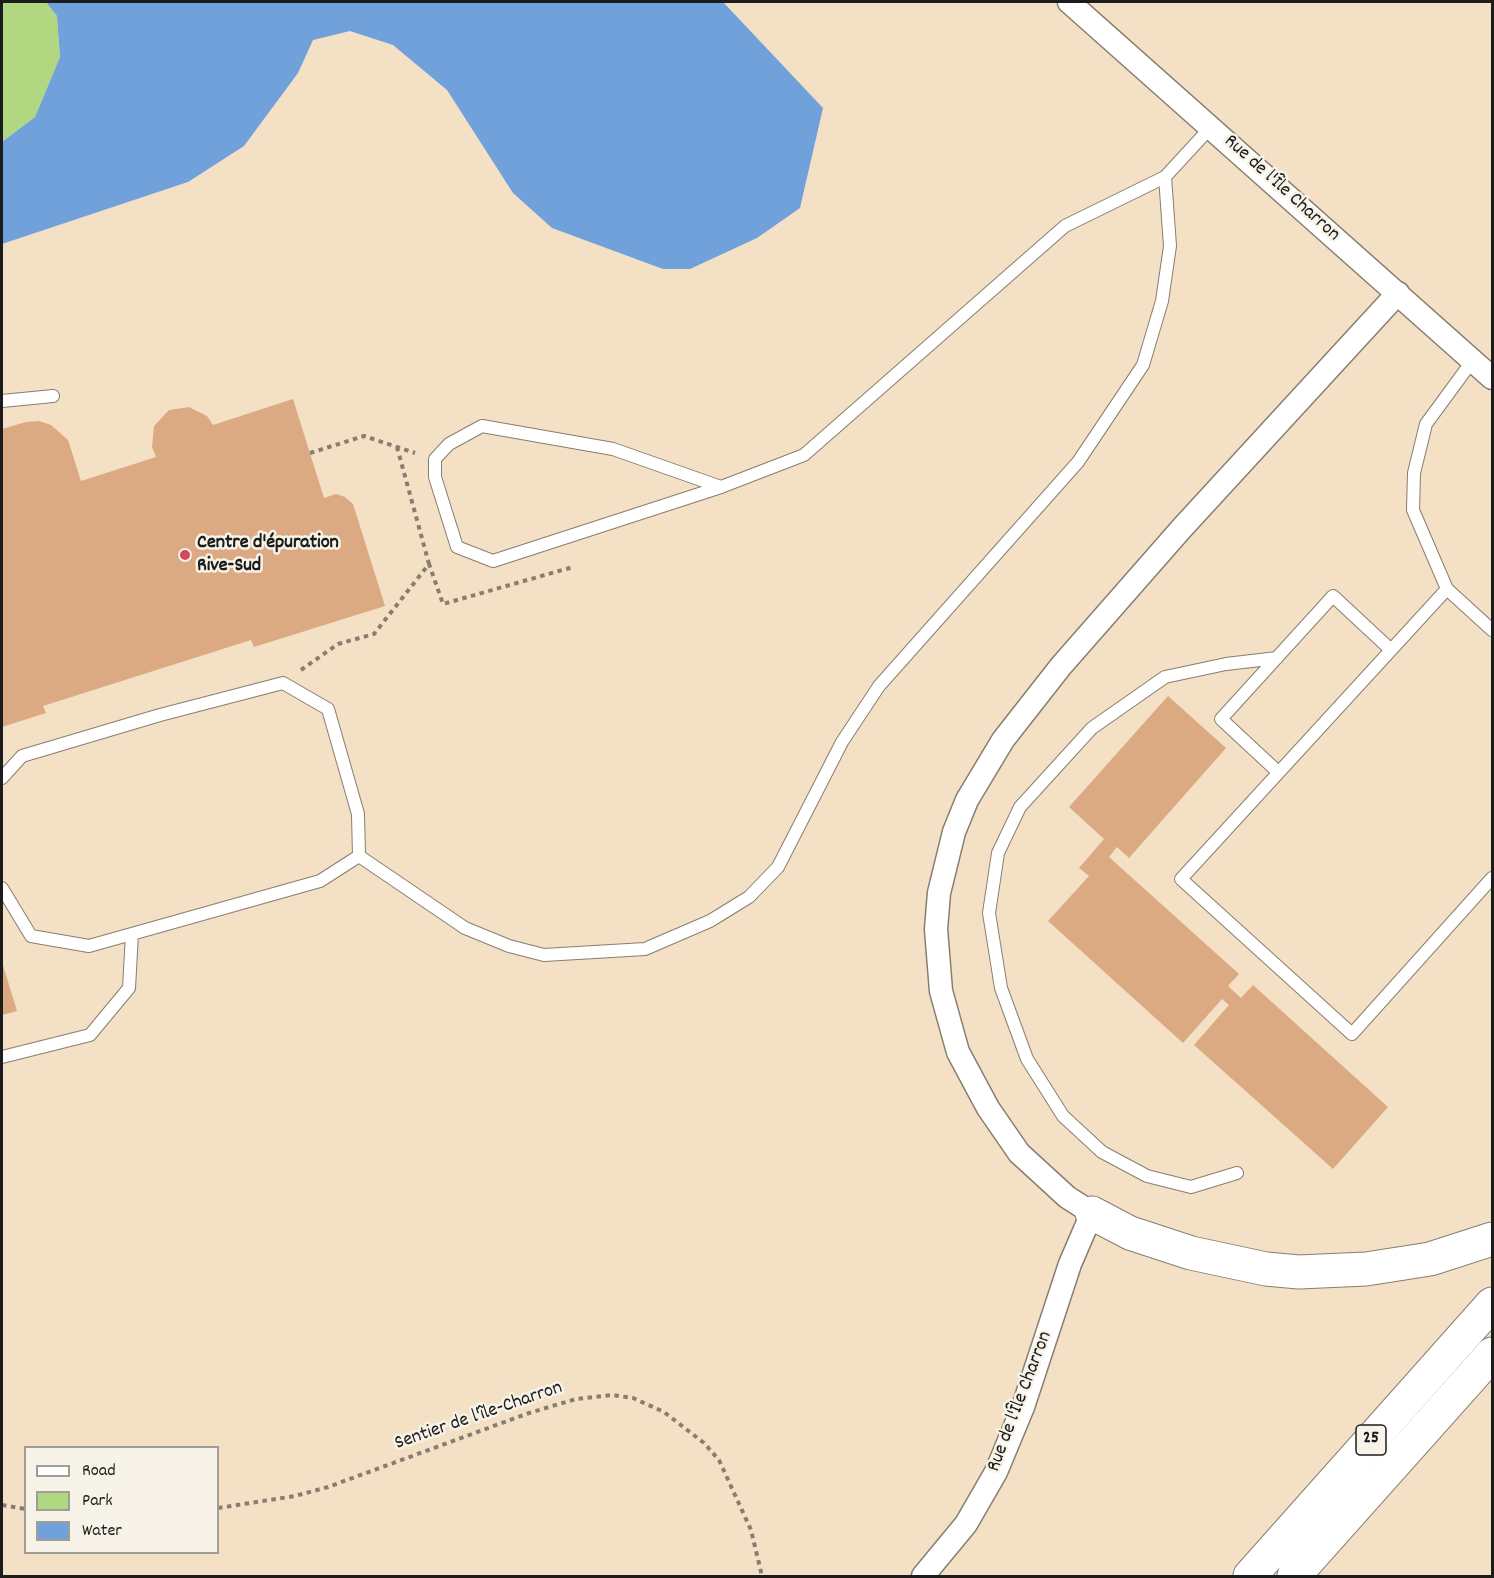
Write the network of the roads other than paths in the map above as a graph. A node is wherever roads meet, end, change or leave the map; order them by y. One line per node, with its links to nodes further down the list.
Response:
1 (1069, 2): 2 (street, Rue de l'Île Charron)
2 (1211, 127): 3 (lane); 4 (street, Rue de l'Île Charron)
3 (1165, 177): 9 (lane); 16 (lane)
4 (1398, 293): 5 (street, Rue de l'Île Charron); 22 (street)
5 (1473, 360): 6 (street, Rue de l'Île Charron); 10 (lane)
6 (1492, 378)
7 (53, 396): 8 (lane)
8 (2, 400)
9 (721, 487): 9 (lane)
10 (1447, 589): 11 (lane); 12 (lane)
11 (1492, 630)
12 (1390, 650): 13 (lane); 14 (lane)
13 (1277, 658): 14 (lane); 21 (lane)
14 (1278, 772): 17 (lane)
15 (2, 778): 16 (lane)
16 (359, 856): 19 (lane)
17 (1492, 878)
18 (2, 888): 19 (lane)
19 (132, 934): 20 (lane)
20 (2, 1057)
21 (1237, 1173)
22 (1092, 1213): 23 (highway); 26 (street, Rue de l'Île Charron)
23 (1492, 1239)
24 (1492, 1304): 27 (highway, 25)
25 (1492, 1354): 28 (highway, 25)
26 (923, 1576)
27 (1250, 1576)
28 (1294, 1576)

